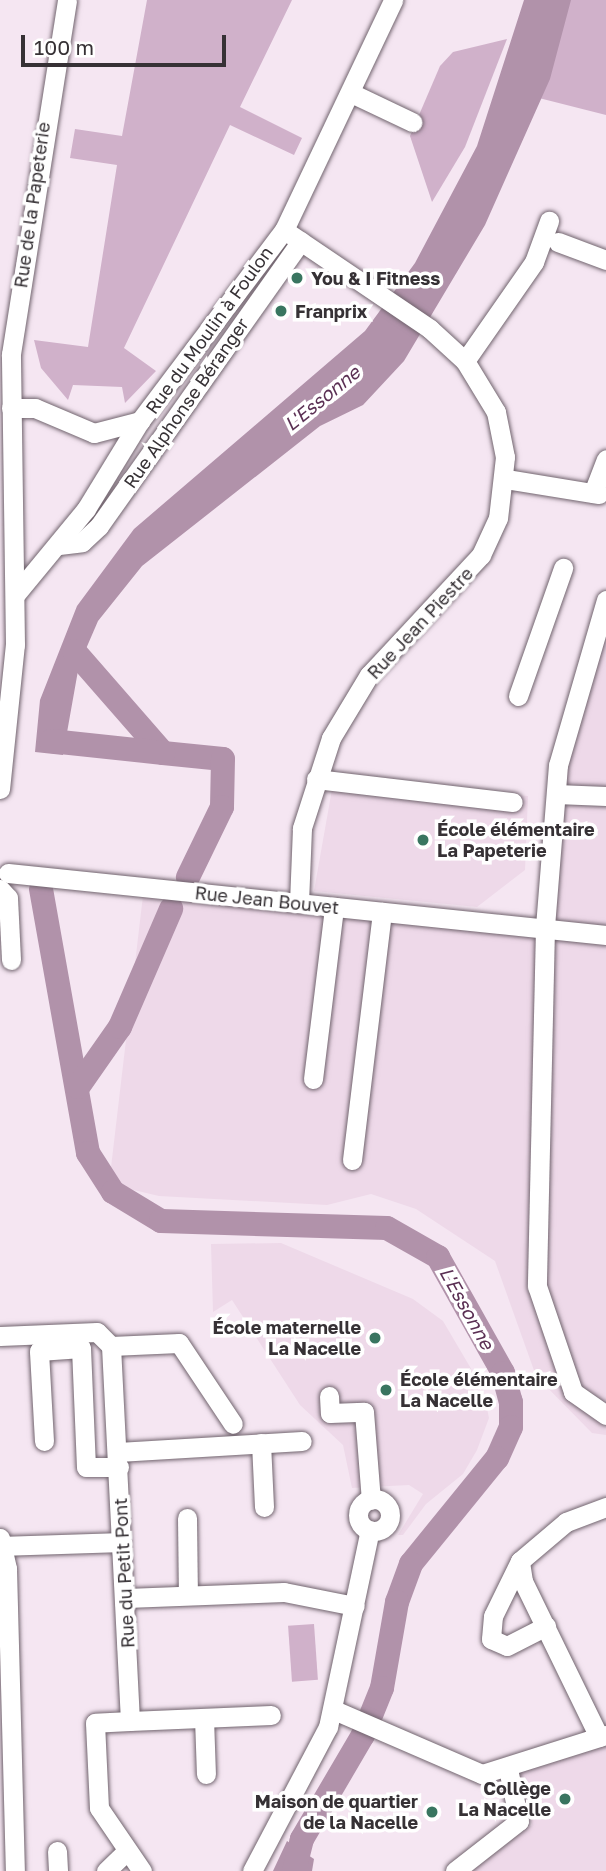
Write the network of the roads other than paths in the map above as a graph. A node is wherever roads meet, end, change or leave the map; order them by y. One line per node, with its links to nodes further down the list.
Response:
1 (67, 0): 11 (street, Rue de la Papeterie)
2 (393, 0): 3 (street)
3 (351, 93): 4 (street); 6 (street)
4 (412, 121)
5 (550, 221): 10 (street)
6 (284, 230): 7 (street, Rue Jean Piestre); 12 (street, Rue du Moulin à Foulon)
7 (301, 241): 10 (street, Rue Jean Piestre); 16 (street, Rue Alphonse Béranger)
8 (558, 242): 9 (street)
9 (606, 260)
10 (465, 361): 14 (street, Rue Jean Piestre)
11 (11, 408): 12 (street, Rue du Moulin à Foulon); 15 (street, Rue de la Papeterie)
12 (140, 421): 16 (street)
13 (606, 460): 14 (street)
14 (506, 478): 22 (street, Rue Jean Piestre)
15 (6, 493): 18 (street, Rue de la Papeterie)
16 (59, 545): 18 (street)
17 (563, 568): 21 (street)
18 (16, 594): 20 (street, Rue de la Papeterie)
19 (606, 600): 24 (street)
20 (5, 695): 23 (street, Rue de la Papeterie)
21 (518, 696)
22 (316, 779): 26 (street); 28 (street, Rue Jean Piestre)
23 (0, 789)
24 (556, 794): 25 (street); 31 (street)
25 (606, 796)
26 (513, 802)
27 (6, 877): 28 (street, Rue Jean Bouvet); 33 (street)
28 (299, 903): 29 (street, Rue Jean Bouvet)
29 (334, 907): 30 (street, Rue Jean Bouvet); 34 (street)
30 (382, 912): 31 (street, Rue Jean Bouvet); 35 (street)
31 (535, 927): 32 (street, Rue Jean Bouvet); 39 (street)
32 (606, 935)
33 (11, 960)
34 (313, 1079)
35 (352, 1160)
36 (0, 1336): 37 (street)
37 (110, 1346): 40 (street); 44 (street, Rue du Petit Pont)
38 (329, 1396): 54 (street)
39 (606, 1415)
40 (233, 1424)
41 (44, 1441): 44 (street)
42 (302, 1441): 43 (street)
43 (261, 1443): 44 (street); 45 (street)
44 (118, 1459): 48 (street, Rue du Petit Pont)
45 (264, 1507)
46 (606, 1507): 50 (street)
47 (187, 1518): 51 (street)
48 (121, 1542): 49 (street); 52 (street, Rue du Petit Pont)
49 (0, 1549): 65 (street)
50 (520, 1561): 55 (street); 55 (street)
51 (188, 1595): 52 (street); 54 (street)
52 (126, 1598): 59 (street, Rue du Petit Pont)
53 (0, 1601): 64 (street)
54 (355, 1606): 56 (street)
55 (546, 1626): 60 (street)
56 (343, 1714): 61 (street); 68 (street)
57 (271, 1715): 58 (street)
58 (204, 1718): 59 (street); 62 (street)
59 (130, 1721): 63 (street)
60 (603, 1736): 61 (street)
61 (508, 1769): 69 (street)
62 (206, 1774)
63 (126, 1852): 66 (street); 67 (street)
64 (6, 1871)
65 (15, 1871)
66 (106, 1871)
67 (142, 1871)
68 (252, 1871)
69 (455, 1871)

